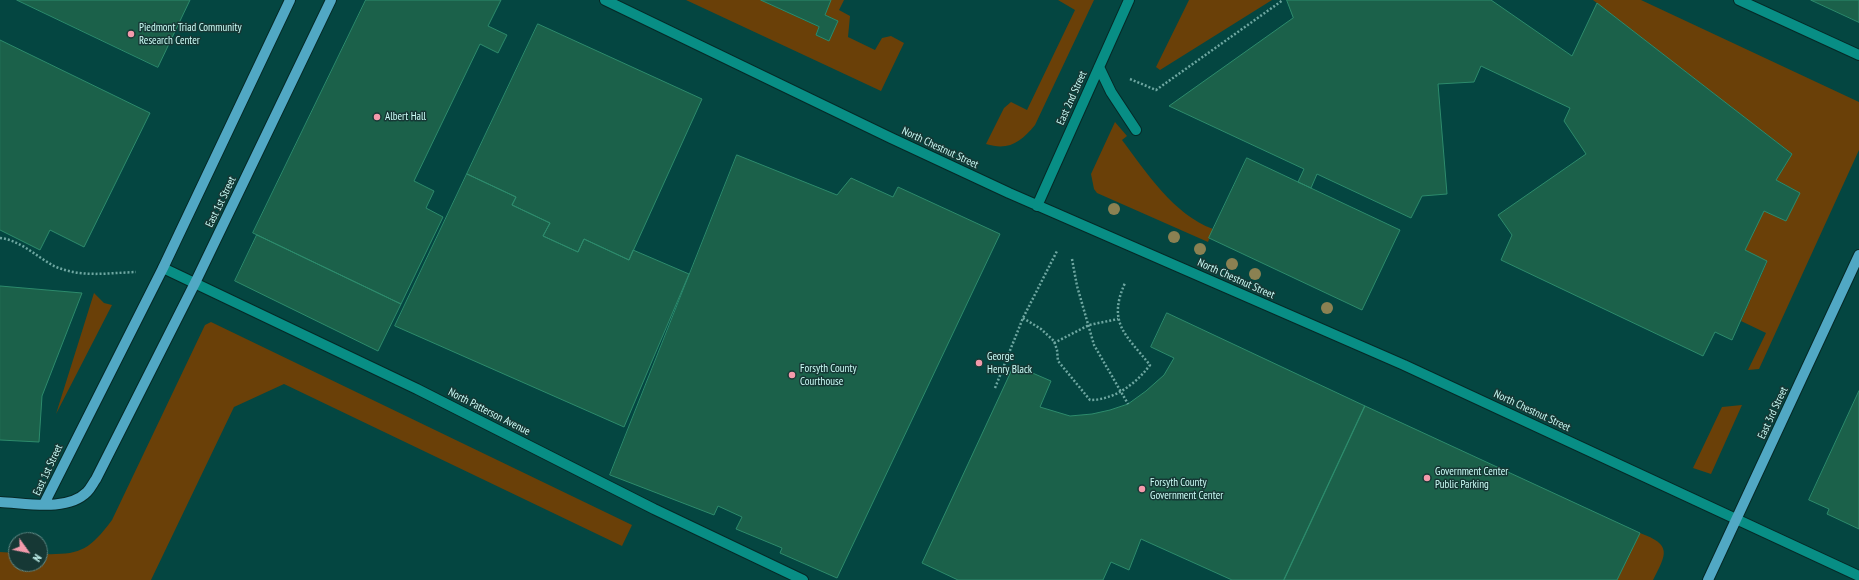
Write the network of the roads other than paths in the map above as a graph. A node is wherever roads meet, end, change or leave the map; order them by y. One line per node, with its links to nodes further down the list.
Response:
1 (290, 0): 11 (main road, East 1st Street)
2 (331, 0): 12 (main road, East 1st Street)
3 (605, 0): 9 (street, North Chestnut Street)
4 (1129, 0): 7 (street, East 2nd Street)
5 (1739, 0): 6 (street)
6 (1859, 55)
7 (1099, 67): 8 (street); 9 (street, East 2nd Street)
8 (1136, 130)
9 (1037, 206): 15 (street, North Chestnut Street)
10 (1859, 255): 15 (main road, East 3rd Street)
11 (163, 268): 12 (street, North Patterson Avenue); 14 (main road, East 1st Street)
12 (195, 283): 14 (main road, East 1st Street); 17 (street, North Patterson Avenue)
13 (0, 502): 14 (main road)
14 (44, 504)
15 (1737, 520): 16 (street, North Chestnut Street); 18 (main road, East 3rd Street)
16 (1859, 576)
17 (803, 580)
18 (1708, 580)

